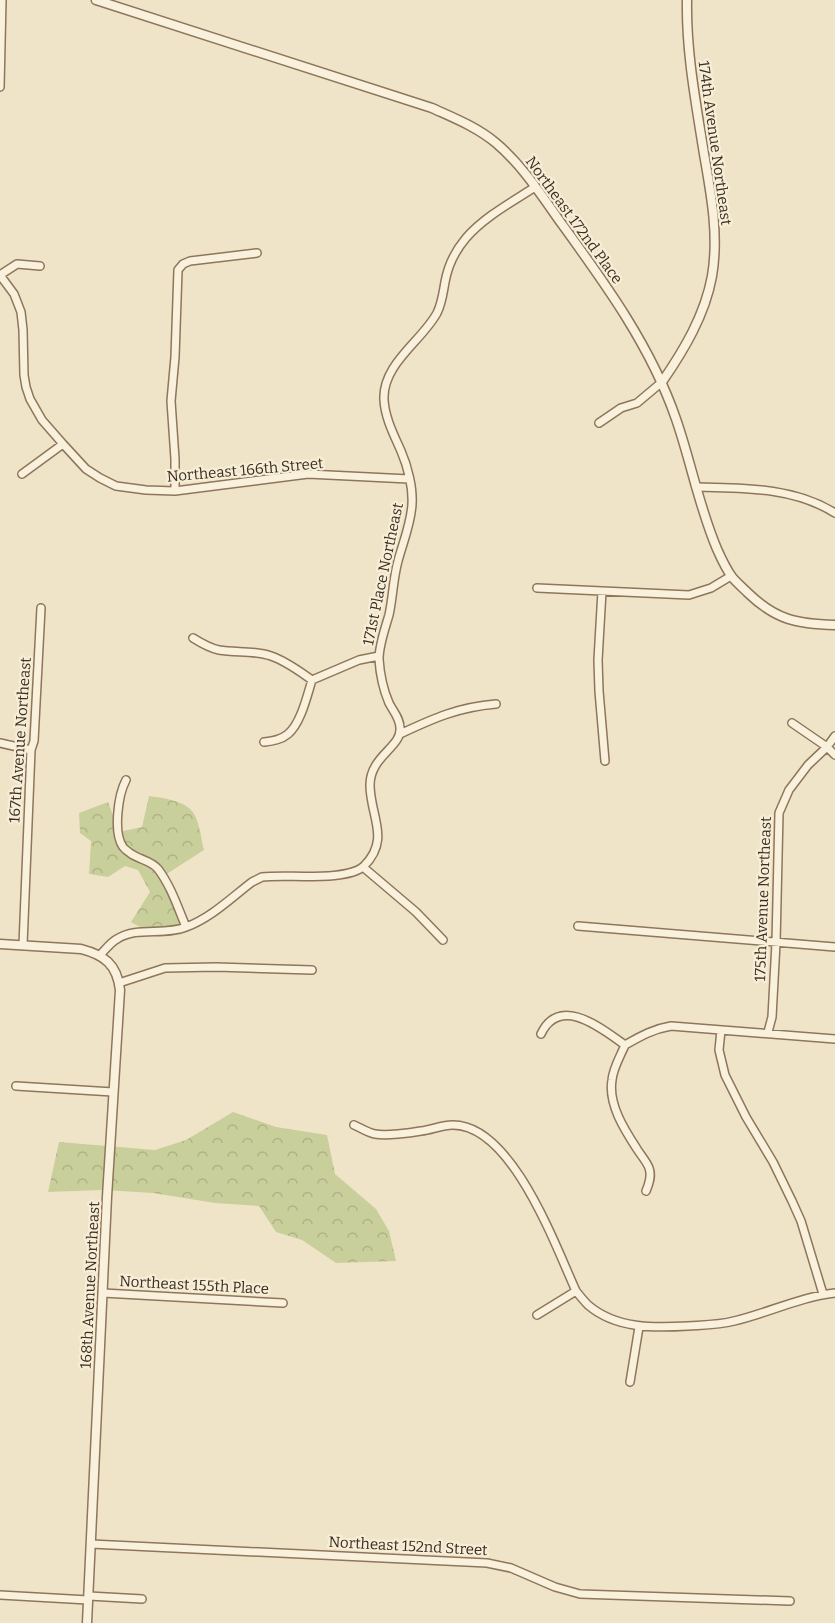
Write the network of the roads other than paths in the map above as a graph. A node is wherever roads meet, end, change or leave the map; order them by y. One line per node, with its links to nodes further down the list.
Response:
1 (2, 0): 4 (street)
2 (96, 0): 5 (street, Northeast 172nd Place)
3 (687, 0): 9 (street, 174th Avenue Northeast)
4 (0, 87)
5 (535, 187): 9 (street, Northeast 172nd Place); 13 (street, 171st Place Northeast)
6 (257, 253): 15 (street)
7 (40, 266): 8 (street)
8 (0, 275): 11 (street)
9 (662, 382): 10 (street, 174th Avenue Northeast); 14 (street, Northeast 172nd Place)
10 (599, 423)
11 (63, 444): 12 (street); 15 (street, Northeast 166th Street)
12 (22, 474)
13 (409, 479): 15 (street, Northeast 166th Street); 23 (street, 171st Place Northeast)
14 (696, 487): 16 (street); 17 (street, Northeast 172nd Place)
15 (175, 491)
16 (835, 513)
17 (731, 576): 19 (street); 21 (street, Northeast 172nd Place)
18 (537, 588): 19 (street)
19 (602, 591): 34 (street)
20 (41, 608): 32 (street, 167th Avenue Northeast)
21 (835, 625)
22 (193, 638): 24 (street)
23 (379, 656): 24 (street); 27 (street, 171st Place Northeast)
24 (312, 680): 29 (street)
25 (496, 704): 27 (street)
26 (792, 723): 31 (street)
27 (400, 734): 36 (street)
28 (835, 736): 31 (street, 175th Avenue Northeast)
29 (264, 742)
30 (0, 743): 32 (street)
31 (827, 747): 33 (street); 40 (street, 175th Avenue Northeast)
32 (31, 750): 42 (street, 167th Avenue Northeast)
33 (835, 755)
34 (605, 761)
35 (126, 780): 38 (street)
36 (363, 867): 38 (street); 39 (street)
37 (578, 926): 40 (street)
38 (186, 927): 44 (street)
39 (443, 940)
40 (776, 943): 43 (street); 48 (street, 175th Avenue Northeast)
41 (0, 944): 42 (street)
42 (23, 945): 44 (street)
43 (835, 947)
44 (100, 955): 46 (street)
45 (312, 970): 46 (street)
46 (119, 983): 53 (street, 168th Avenue Northeast)
47 (721, 1030): 48 (street); 51 (street); 59 (street)
48 (768, 1032): 50 (street)
49 (541, 1034): 51 (street)
50 (835, 1039)
51 (625, 1046): 55 (street)
52 (16, 1086): 53 (street)
53 (113, 1092): 57 (street, 168th Avenue Northeast)
54 (354, 1125): 56 (street)
55 (646, 1191)
56 (576, 1291): 61 (street); 62 (street)
57 (103, 1293): 60 (street, Northeast 155th Place); 64 (street, 168th Avenue Northeast)
58 (835, 1293): 59 (street)
59 (823, 1294): 62 (street)
60 (283, 1303)
61 (537, 1316)
62 (639, 1327): 63 (street)
63 (630, 1382)
64 (91, 1544): 66 (street, 168th Avenue Northeast); 68 (street, Northeast 152nd Street)
65 (0, 1595): 66 (street)
66 (88, 1598): 67 (street); 69 (street, 168th Avenue Northeast)
67 (141, 1599)
68 (790, 1601)
69 (87, 1623)

